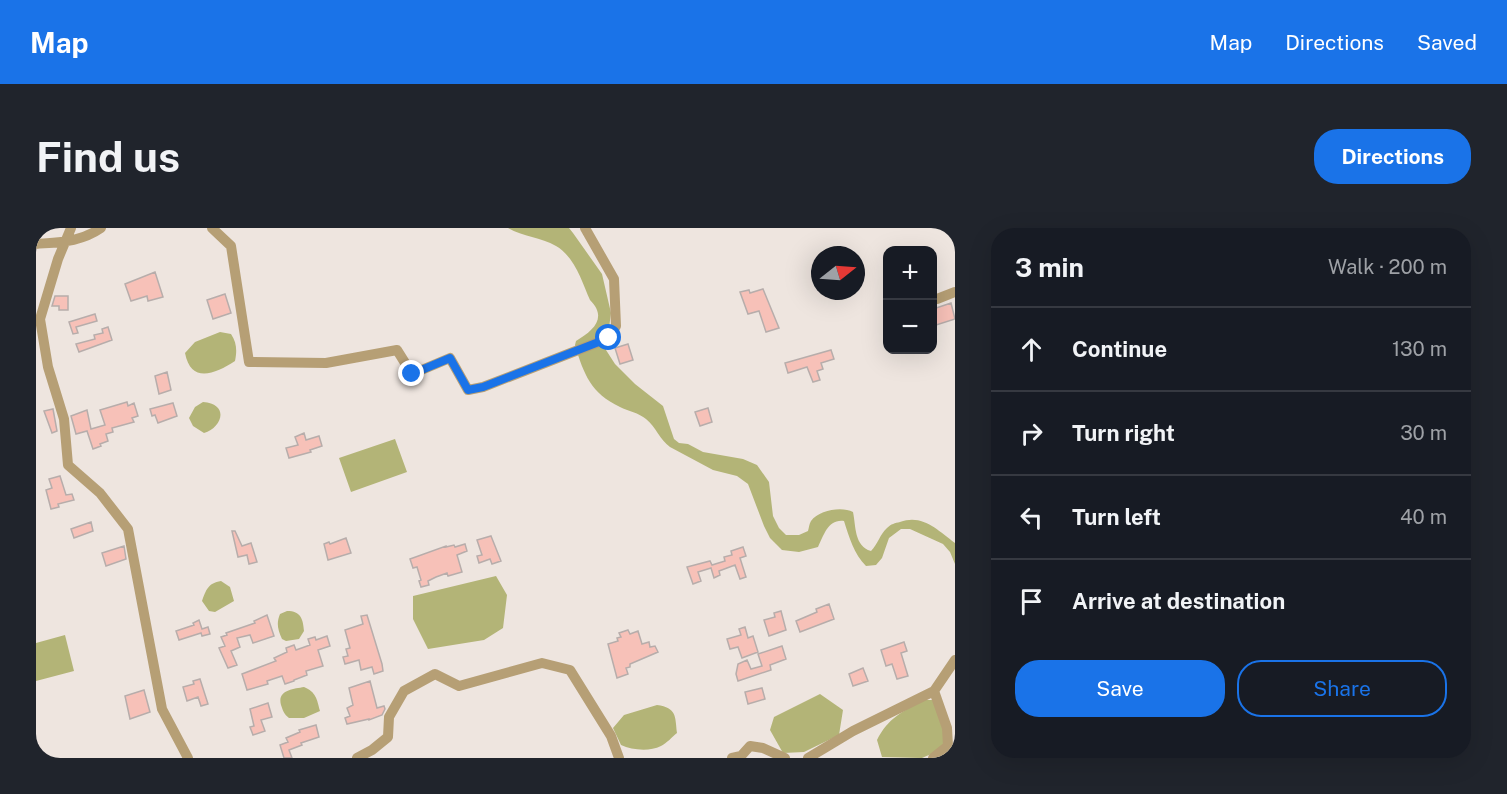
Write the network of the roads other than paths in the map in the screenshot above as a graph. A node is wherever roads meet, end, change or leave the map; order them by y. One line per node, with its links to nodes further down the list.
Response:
1 (71, 228): 5 (street)
2 (102, 228): 5 (street)
3 (212, 228): 4 (street)
4 (585, 228)
5 (67, 241): 6 (street); 9 (street)
6 (36, 244)
7 (955, 292): 8 (street)
8 (937, 298)
9 (38, 317): 12 (street)
10 (955, 660): 11 (street)
11 (933, 691): 17 (street); 18 (street)
12 (188, 758)
13 (357, 758): 14 (street)
14 (619, 758)
15 (732, 758): 16 (street)
16 (785, 758)
17 (808, 758)
18 (933, 758)

